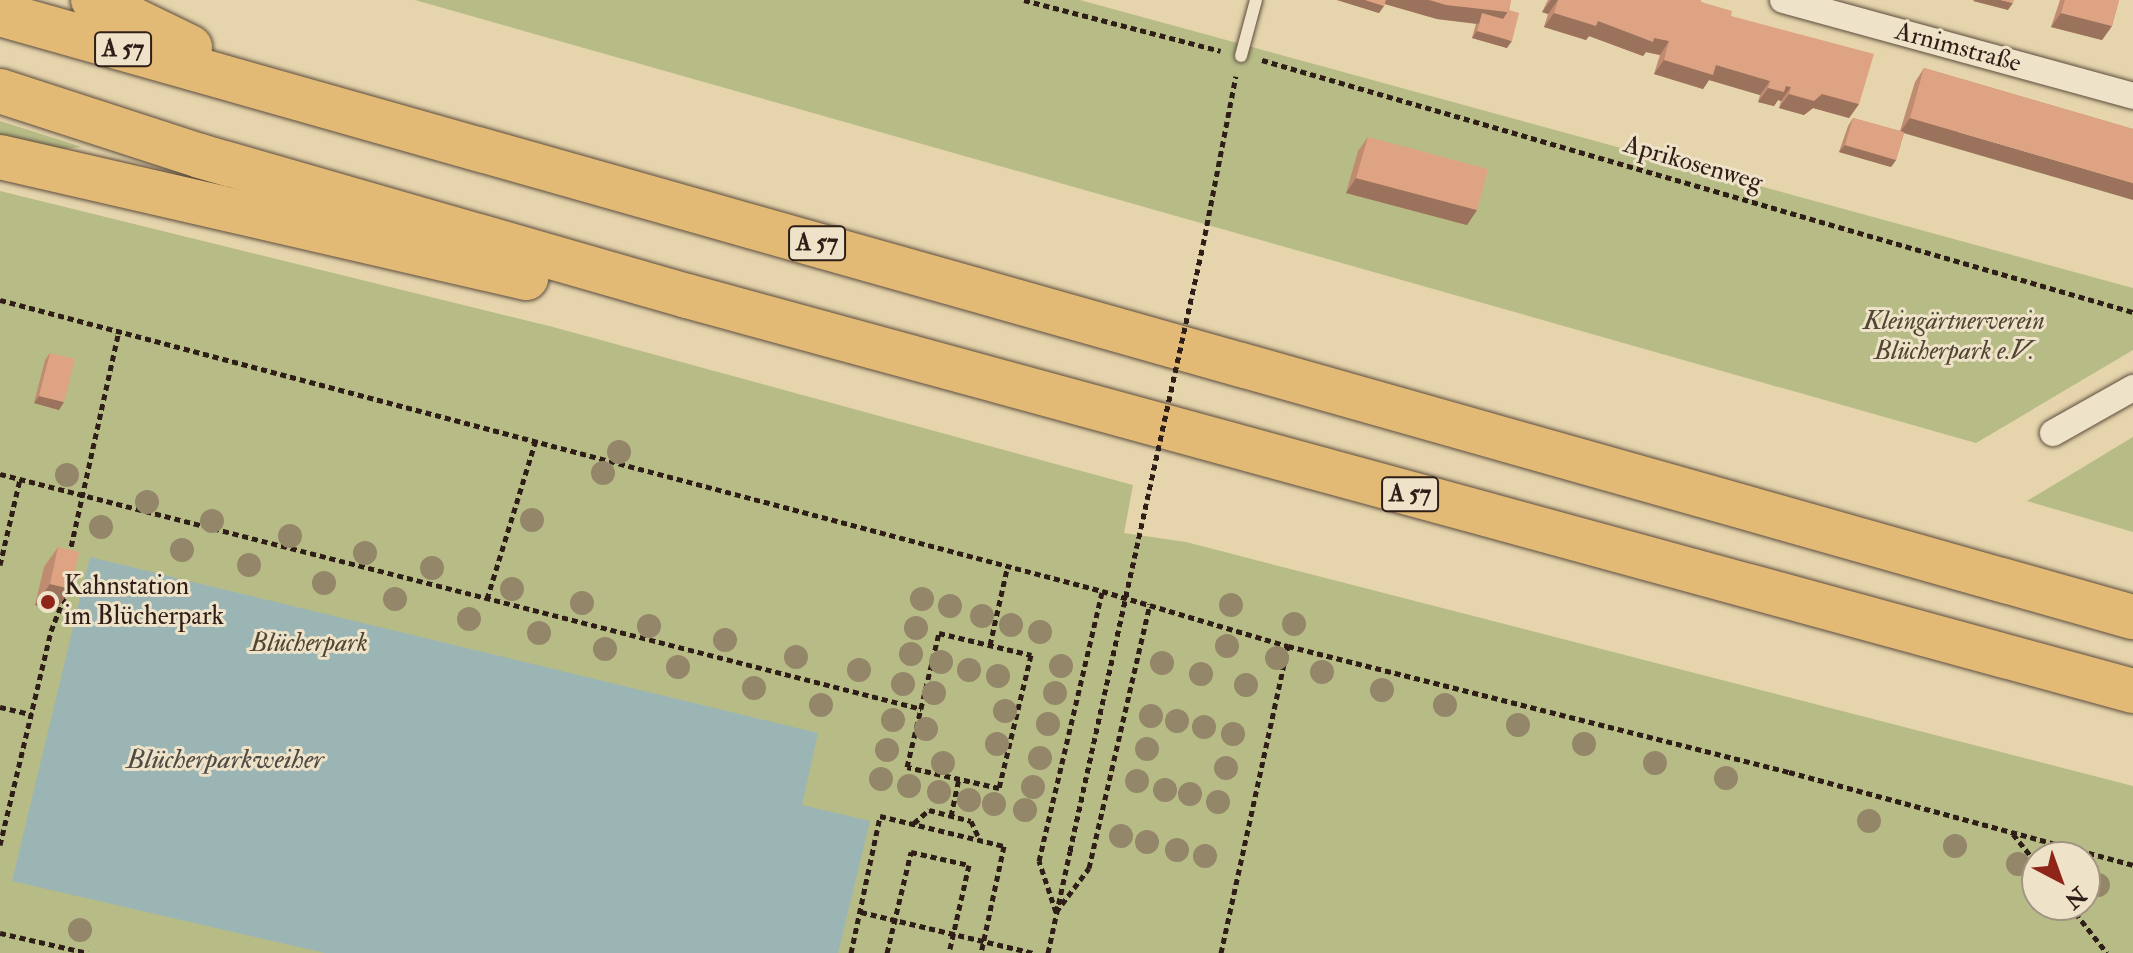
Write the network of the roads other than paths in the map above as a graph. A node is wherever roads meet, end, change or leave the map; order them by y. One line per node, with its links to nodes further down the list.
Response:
1 (93, 0): 6 (highway)
2 (1256, 0): 5 (lane)
3 (1783, 0): 8 (street, Arnimstraße)
4 (0, 14): 6 (highway, A 57)
5 (1241, 56)
6 (248, 80): 13 (highway, A 57)
7 (0, 91): 10 (highway, A 57)
8 (2133, 96)
9 (0, 157): 10 (highway)
10 (687, 296): 14 (highway, A 57)
11 (2133, 388): 12 (street)
12 (2053, 433)
13 (2133, 617)
14 (2133, 691)

